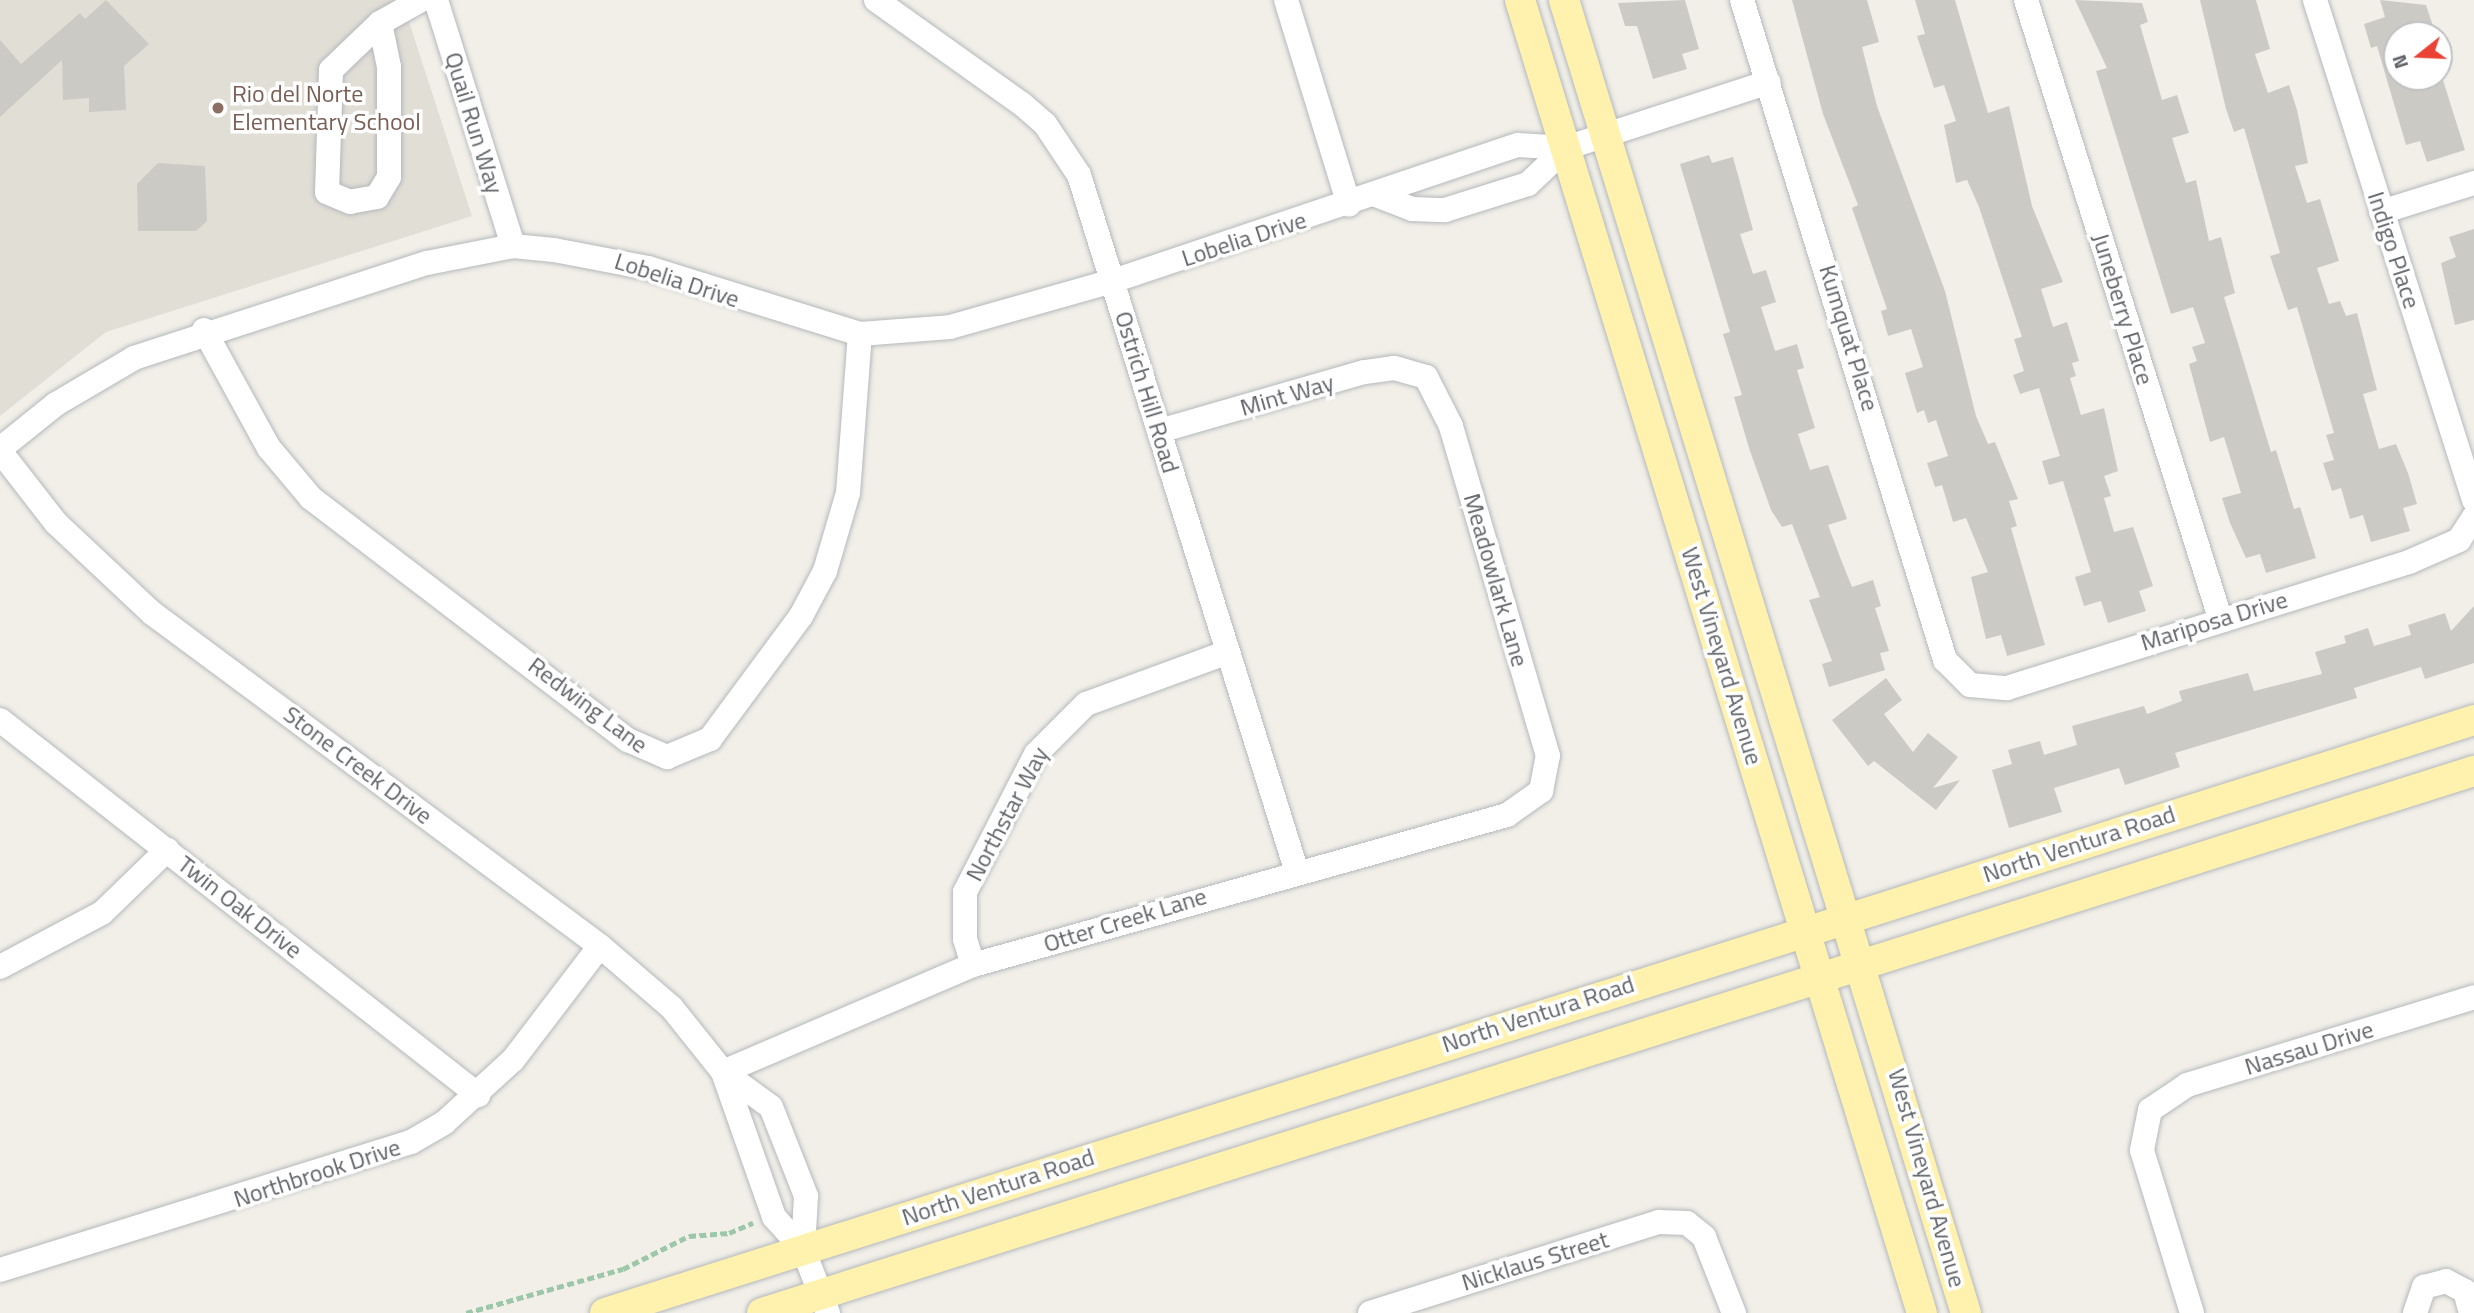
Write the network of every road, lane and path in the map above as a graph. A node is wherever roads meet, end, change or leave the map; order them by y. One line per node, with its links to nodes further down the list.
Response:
1 (421, 0): 10 (street)
2 (436, 0): 18 (street, Quail Run Way)
3 (876, 0): 19 (street, Ostrich Hill Road)
4 (1286, 0): 16 (street)
5 (1520, 0): 13 (main road, West Vineyard Avenue)
6 (1564, 0): 12 (main road, West Vineyard Avenue)
7 (1742, 0): 11 (street, Kumquat Place)
8 (2026, 0): 27 (street, Juneberry Place)
9 (2315, 0): 17 (street, Indigo Place)
10 (380, 23): 10 (street)
11 (1769, 82): 12 (street, Lobelia Drive); 29 (street, Kumquat Place)
12 (1606, 135): 13 (street, Lobelia Drive); 36 (main road, West Vineyard Avenue)
13 (1566, 148): 15 (street, Lobelia Drive); 15 (street, Lobelia Drive); 37 (main road, West Vineyard Avenue)
14 (2474, 183): 17 (street)
15 (1376, 195): 16 (street, Lobelia Drive)
16 (1349, 205): 19 (street, Lobelia Drive)
17 (2381, 212): 25 (street, Indigo Place)
18 (513, 246): 20 (street, Lobelia Drive); 21 (street, Lobelia Drive)
19 (1113, 281): 21 (street, Lobelia Drive); 23 (street, Ostrich Hill Road)
20 (204, 330): 21 (street, Redwing Lane); 24 (street, Lobelia Drive)
21 (860, 334)
22 (1415, 372): 23 (street, Mint Way); 33 (street, Meadowlark Lane)
23 (1159, 431): 28 (street, Ostrich Hill Road)
24 (0, 450): 38 (street, Stone Creek Drive)
25 (2474, 500)
26 (2471, 524): 27 (street, Mariposa Drive)
27 (2220, 618): 29 (street, Mariposa Drive)
28 (1228, 652): 35 (street, Ostrich Hill Road); 39 (street, Northstar Way)
29 (1957, 674)
30 (0, 720): 34 (street, Twin Oak Drive)
31 (2474, 720): 36 (main road, North Ventura Road)
32 (2474, 771): 40 (main road, North Ventura Road)
33 (1535, 797): 35 (street, Otter Creek Lane)
34 (167, 850): 41 (street); 45 (street, Twin Oak Drive)
35 (1296, 869): 39 (street, Otter Creek Lane)
36 (1850, 916): 37 (main road, North Ventura Road); 40 (main road, West Vineyard Avenue)
37 (1806, 929): 42 (main road, West Vineyard Avenue); 47 (main road, North Ventura Road)
38 (600, 946): 44 (street, Stone Creek Drive); 45 (street, Northbrook Drive)
39 (973, 965): 44 (street, Otter Creek Lane)
40 (1865, 965): 42 (main road, North Ventura Road); 56 (main road, West Vineyard Avenue)
41 (0, 967)
42 (1820, 979): 49 (main road, North Ventura Road); 55 (main road, West Vineyard Avenue)
43 (2474, 997): 57 (street, Nassau Drive)
44 (723, 1072): 46 (street, Stone Creek Drive); 47 (street, Stone Creek Drive)
45 (478, 1095): 48 (street, Northbrook Drive)
46 (774, 1217): 47 (street, Stone Creek Drive); 50 (path)
47 (803, 1249): 49 (street, Stone Creek Drive); 51 (main road, North Ventura Road)
48 (0, 1270)
49 (825, 1303): 52 (main road, North Ventura Road)
50 (466, 1313)
51 (605, 1313)
52 (762, 1313)
53 (1370, 1313): 54 (street, Nicklaus Street)
54 (1734, 1313)
55 (1922, 1313)
56 (1966, 1313)
57 (2192, 1313)
58 (2414, 1313): 59 (street)
59 (2471, 1313)

